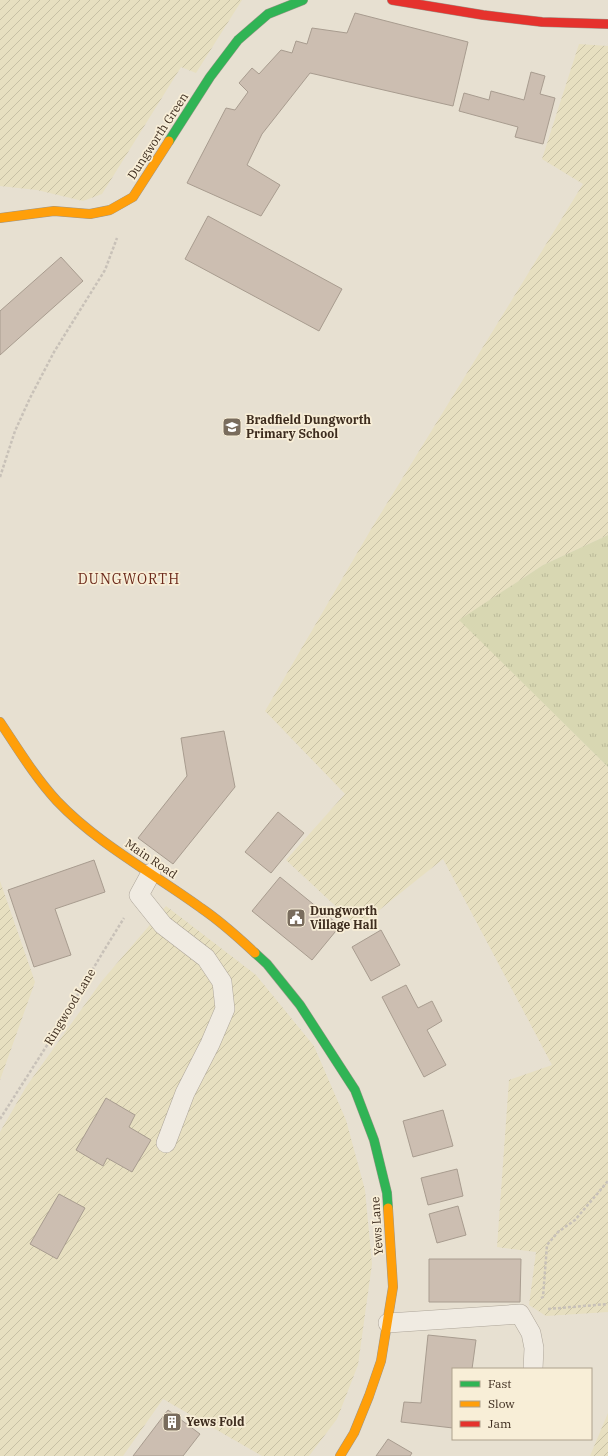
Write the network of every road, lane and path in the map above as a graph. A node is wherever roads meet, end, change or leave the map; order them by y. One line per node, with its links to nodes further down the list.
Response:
1 (303, 0): 4 (main road, Dungworth Green)
2 (392, 0): 3 (main road)
3 (608, 24)
4 (110, 210): 5 (main road, Dungworth Green); 6 (path)
5 (0, 218)
6 (0, 478)
7 (0, 722): 8 (main road, Main Road)
8 (151, 873): 9 (lane); 10 (main road, Main Road)
9 (139, 895): 11 (path, Ringwood Lane); 12 (lane)
10 (300, 1005): 16 (main road, Yews Lane)
11 (0, 1118)
12 (166, 1143)
13 (608, 1181): 15 (path)
14 (608, 1304): 15 (path)
15 (520, 1314): 16 (lane); 17 (lane)
16 (388, 1323): 18 (main road, Yews Lane)
17 (533, 1368)
18 (340, 1456)

